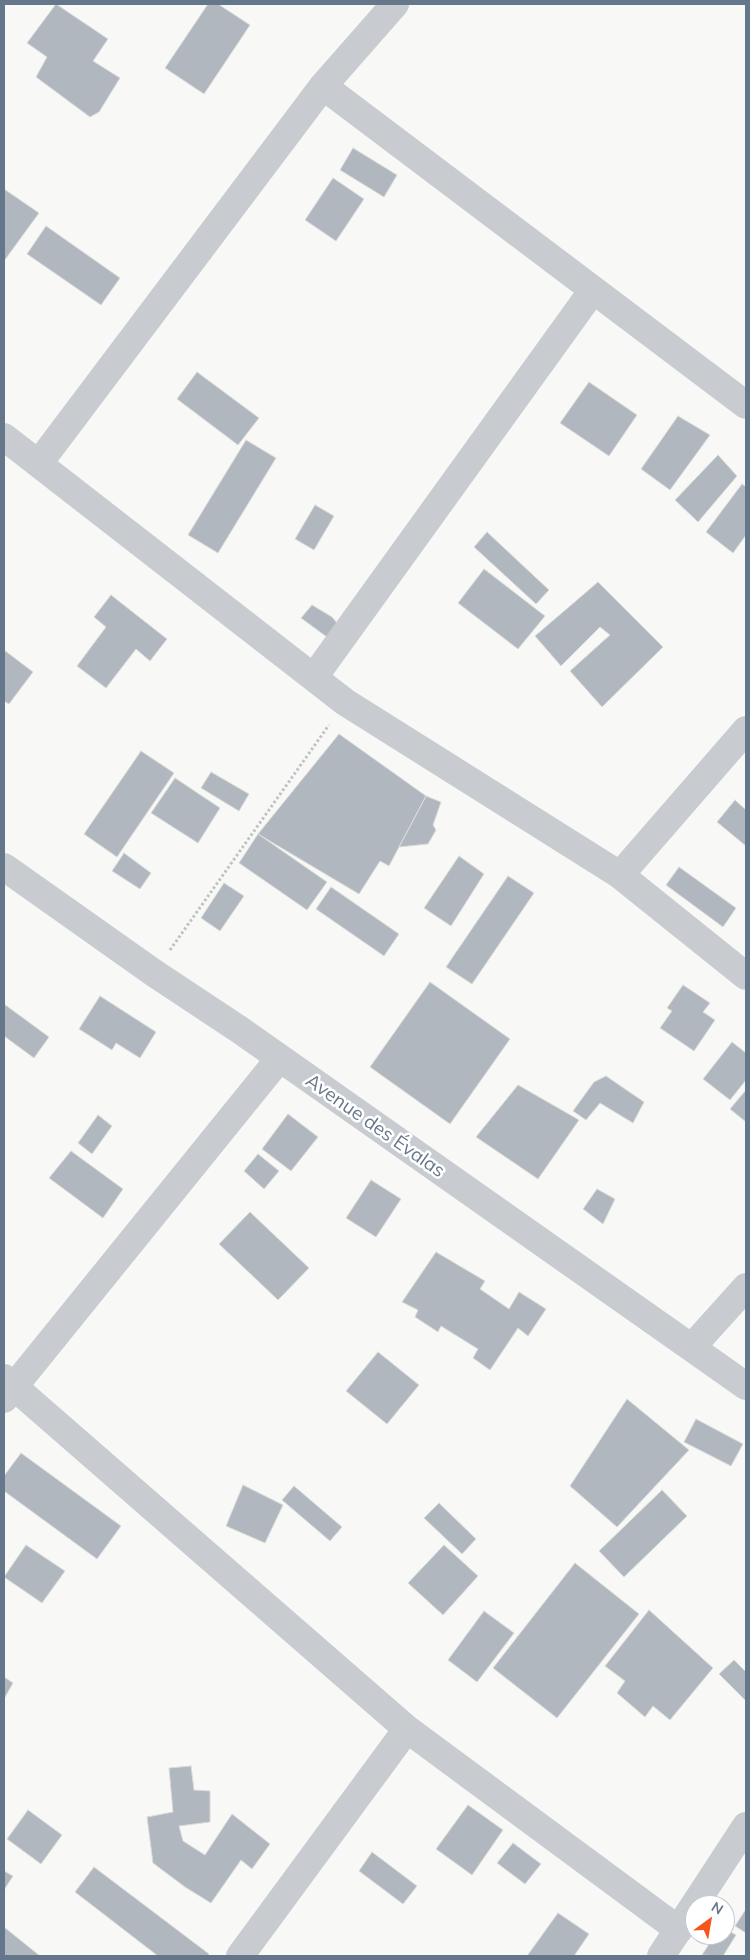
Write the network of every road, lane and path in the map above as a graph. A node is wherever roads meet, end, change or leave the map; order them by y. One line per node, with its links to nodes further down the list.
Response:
1 (394, 4): 2 (street)
2 (323, 86): 3 (street); 6 (street)
3 (593, 290): 4 (street); 7 (street)
4 (746, 405)
5 (4, 437): 6 (street)
6 (38, 463): 7 (street)
7 (314, 677): 8 (street)
8 (345, 702): 11 (street); 12 (path)
9 (746, 730): 11 (street)
10 (4, 867): 12 (street, Avenue des Évalas)
11 (620, 876): 13 (street)
12 (154, 972): 14 (street, Avenue des Évalas)
13 (746, 976)
14 (279, 1059): 16 (street, Avenue des Évalas); 18 (street)
15 (746, 1287): 16 (street)
16 (692, 1347): 17 (street, Avenue des Évalas)
17 (746, 1386)
18 (7, 1388): 19 (street)
19 (407, 1729): 21 (street); 22 (street)
20 (746, 1826): 21 (street)
21 (679, 1930): 23 (street)
22 (240, 1956)
23 (661, 1956)

